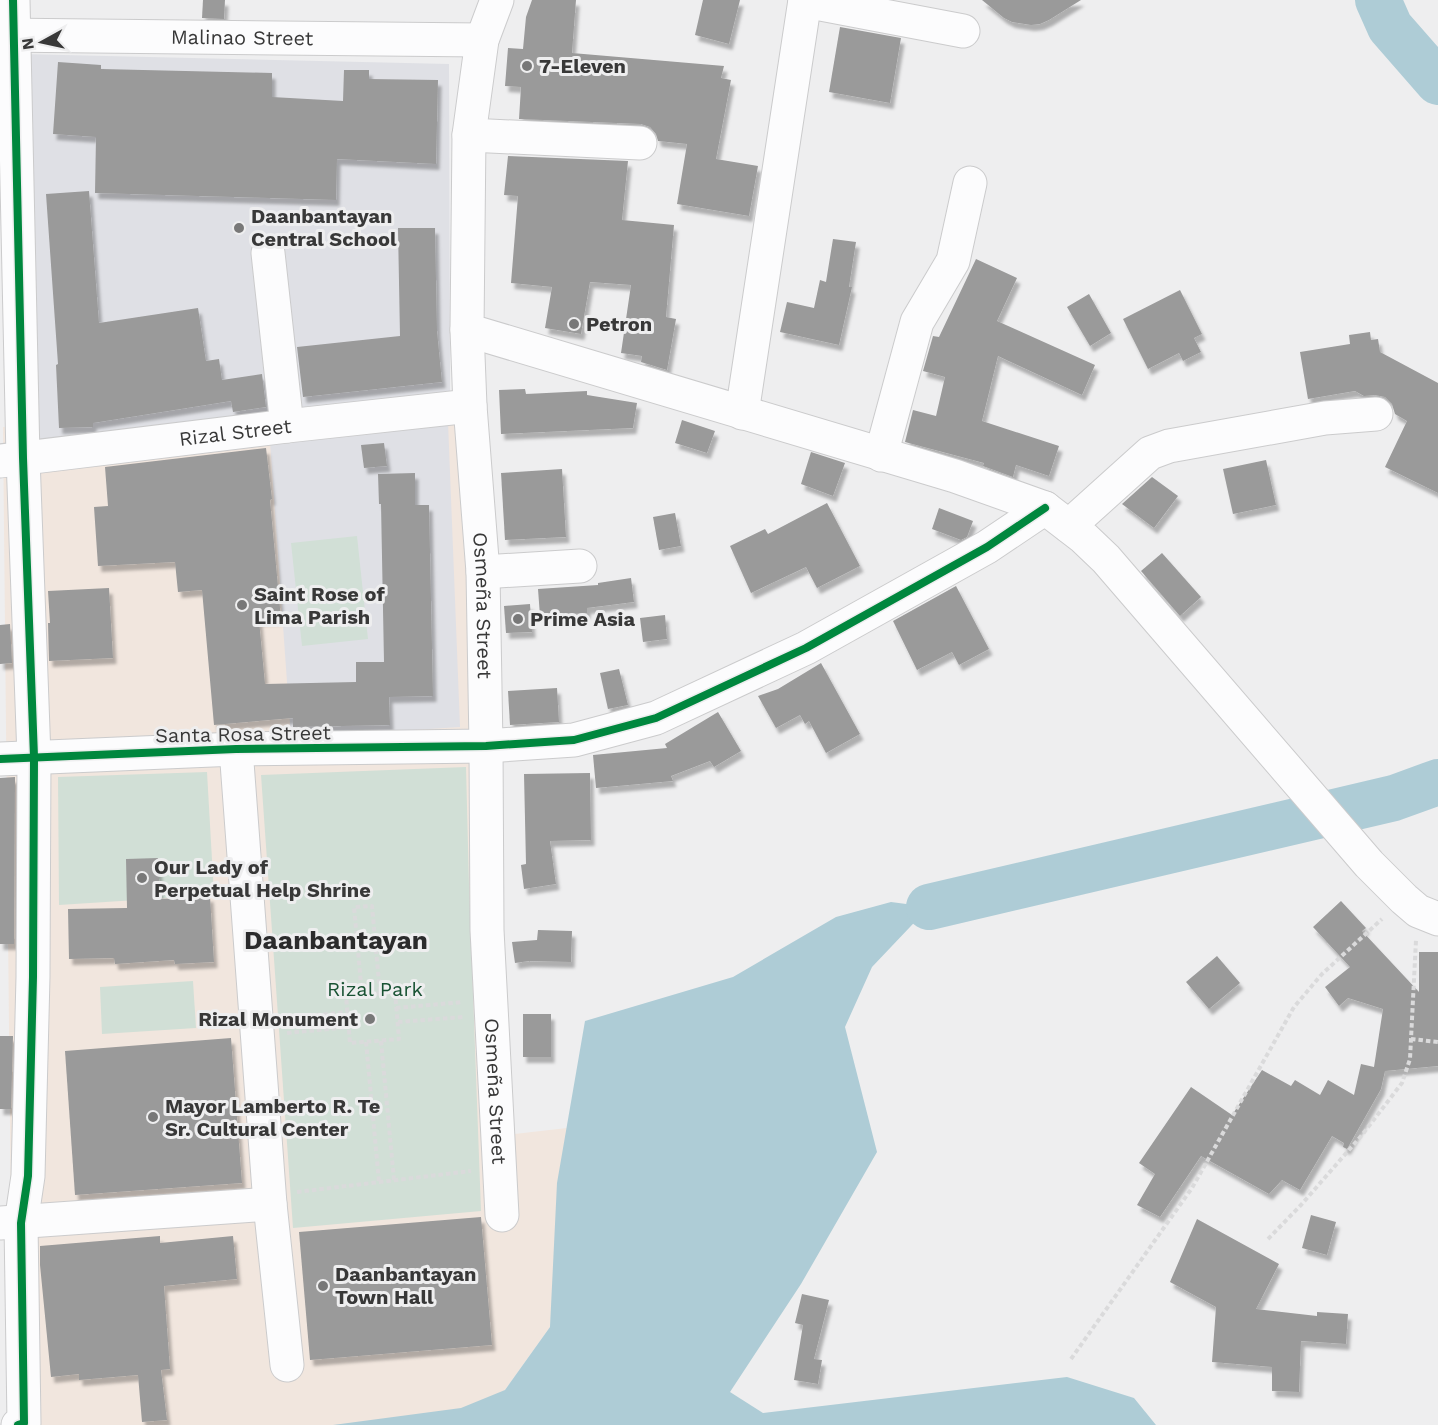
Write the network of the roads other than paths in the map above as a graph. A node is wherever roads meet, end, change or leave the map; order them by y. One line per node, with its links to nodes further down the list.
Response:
1 (13, 0): 6 (street)
2 (497, 0): 7 (street, Osmeña Street)
3 (805, 1): 4 (street); 14 (street)
4 (847, 5): 5 (street)
5 (963, 31)
6 (8, 35): 7 (street, Malinao Street); 18 (street)
7 (482, 40): 8 (street, Osmeña Street)
8 (469, 135): 9 (street); 12 (street, Osmeña Street)
9 (640, 143)
10 (970, 183): 17 (street)
11 (268, 253): 16 (street)
12 (467, 330): 13 (street, Osmeña Street); 14 (street)
13 (470, 406): 16 (street, Rizal Street); 21 (street, Osmeña Street)
14 (742, 413): 17 (street)
15 (1376, 414): 19 (street, Santa Rosa Street)
16 (287, 426): 18 (street, Rizal Street)
17 (881, 454): 19 (street)
18 (12, 459): 24 (street)
19 (1057, 517): 22 (street, Santa Rosa Street); 26 (street)
20 (580, 566): 21 (street)
21 (483, 572): 22 (street, Osmeña Street)
22 (486, 746): 23 (street, Santa Rosa Street); 28 (street, Osmeña Street)
23 (236, 749): 24 (street, Santa Rosa Street); 27 (street)
24 (34, 757): 25 (street, Santa Rosa Street); 29 (street)
25 (0, 759)
26 (1420, 910)
27 (270, 1204): 29 (street); 30 (street)
28 (502, 1215)
29 (10, 1223): 31 (street)
30 (287, 1365)
31 (18, 1425)

